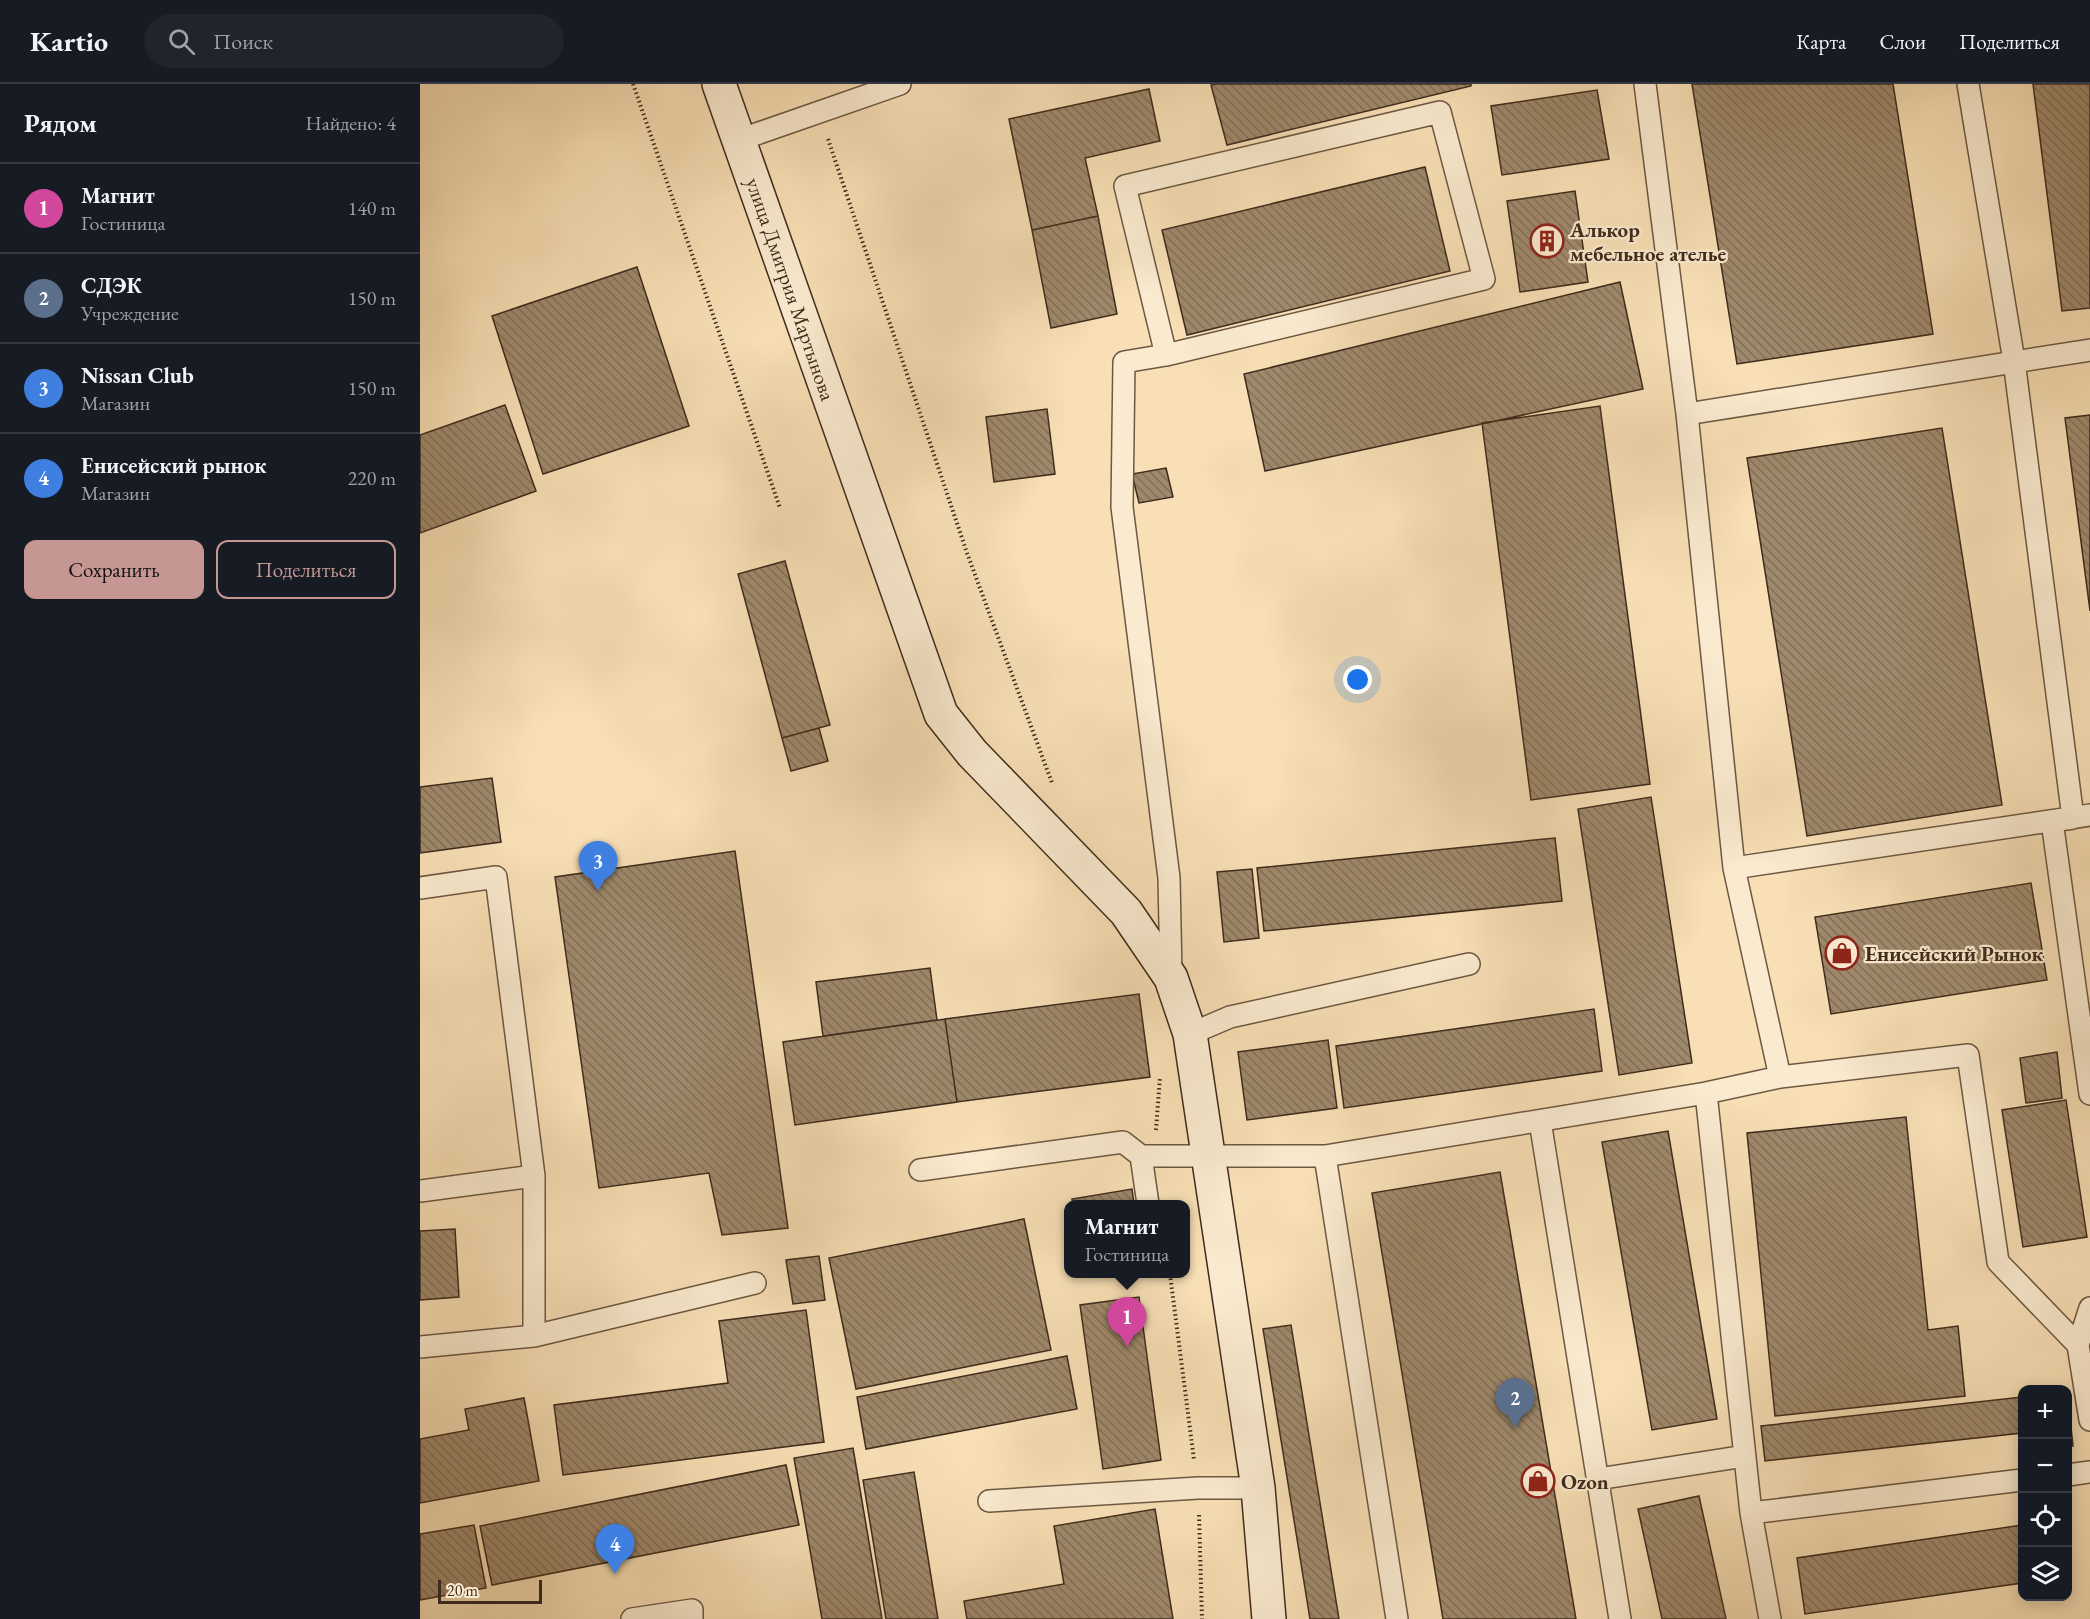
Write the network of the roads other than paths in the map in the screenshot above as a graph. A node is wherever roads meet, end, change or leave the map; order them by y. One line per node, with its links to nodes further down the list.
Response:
1 (719, 84): 5 (street, улица Дмитрия Мартынова)
2 (900, 84): 5 (lane)
3 (1645, 84): 9 (lane)
4 (1968, 84): 8 (lane)
5 (739, 140): 14 (street, улица Дмитрия Мартынова)
6 (2090, 350): 8 (lane)
7 (1166, 356): 7 (lane); 14 (lane)
8 (2014, 361): 9 (lane); 10 (lane)
9 (1687, 414): 11 (lane)
10 (2072, 818): 11 (lane); 16 (lane)
11 (1734, 868): 17 (lane)
12 (420, 888): 25 (lane)
13 (1469, 964): 15 (lane)
14 (1171, 978): 15 (street, улица Дмитрия Мартынова)
15 (1190, 1034): 22 (street, улица Дмитрия Мартынова)
16 (2086, 1043): 19 (lane)
17 (1780, 1077): 18 (lane); 31 (lane)
18 (1706, 1093): 20 (lane); 34 (lane)
19 (2090, 1094)
20 (1540, 1121): 23 (lane); 37 (lane)
21 (1148, 1155): 22 (lane); 24 (lane); 27 (lane)
22 (1208, 1155): 23 (lane); 39 (street, улица Дмитрия Мартынова)
23 (1325, 1156): 45 (lane)
24 (920, 1170)
25 (534, 1176): 26 (lane); 30 (lane)
26 (420, 1191)
27 (1148, 1200)
28 (755, 1283): 30 (lane)
29 (2090, 1308): 31 (lane)
30 (534, 1336): 32 (lane)
31 (2078, 1345): 33 (lane)
32 (420, 1347)
33 (2090, 1420)
34 (1745, 1456): 37 (lane); 41 (lane)
35 (2090, 1472): 36 (lane)
36 (2072, 1474)
37 (1598, 1479): 46 (lane)
38 (2018, 1480): 41 (lane)
39 (1258, 1488): 40 (lane); 44 (street, улица Дмитрия Мартынова)
40 (989, 1501)
41 (1751, 1512): 47 (lane)
42 (632, 1619): 43 (lane)
43 (692, 1619)
44 (1269, 1619)
45 (1397, 1619)
46 (1620, 1619)
47 (1770, 1619)

